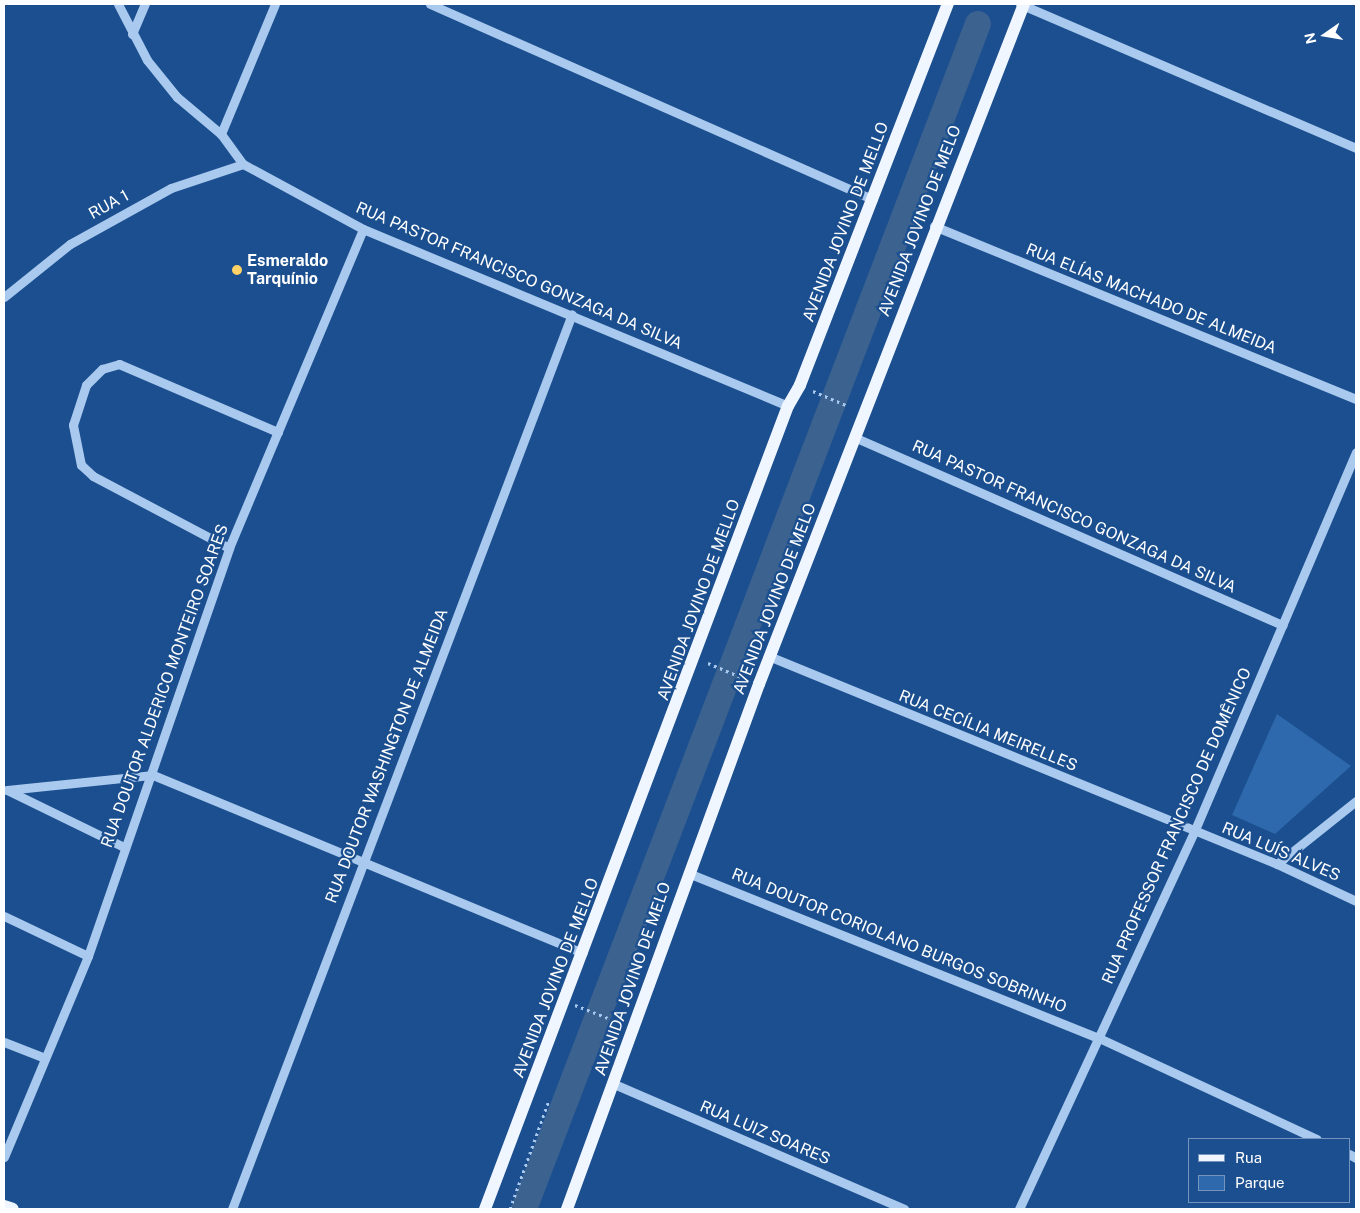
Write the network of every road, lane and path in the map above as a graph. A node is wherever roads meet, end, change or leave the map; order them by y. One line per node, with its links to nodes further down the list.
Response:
1 (118, 4): 7 (street)
2 (145, 4): 7 (street)
3 (275, 4): 8 (street)
4 (430, 4): 11 (street)
5 (948, 4): 11 (main road, AVENIDA JOVINO DE MELLO)
6 (1022, 4): 9 (street); 12 (main road, AVENIDA JOVINO DE MELO)
7 (132, 34): 8 (street)
8 (221, 134): 10 (street)
9 (1356, 148)
10 (242, 164): 13 (street, RUA PASTOR FRANCISCO GONZAGA DA SILVA); 14 (street, RUA 1)
11 (873, 200): 18 (main road, AVENIDA JOVINO DE MELLO)
12 (934, 226): 17 (street, RUA ELÍAS MACHADO DE ALMEIDA); 21 (main road, AVENIDA JOVINO DE MELO)
13 (363, 229): 15 (street, RUA PASTOR FRANCISCO GONZAGA DA SILVA); 20 (street, RUA DOUTOR ALDERICO MONTEIRO SOARES)
14 (4, 297)
15 (572, 314): 18 (street, RUA PASTOR FRANCISCO GONZAGA DA SILVA); 33 (street, RUA DOUTOR WASHINGTON DE ALMEIDA)
16 (813, 391): 19 (path, bridge)
17 (1356, 399)
18 (788, 406): 38 (main road, AVENIDA JOVINO DE MELLO)
19 (846, 406)
20 (278, 432): 23 (street, RUA DOUTOR ALDERICO MONTEIRO SOARES); 23 (street)
21 (854, 437): 24 (street, RUA PASTOR FRANCISCO GONZAGA DA SILVA); 25 (main road, AVENIDA JOVINO DE MELO)
22 (1356, 452): 24 (street, RUA PROFESSOR FRANCISCO DE DOMÊNICO)
23 (228, 548): 28 (street, RUA DOUTOR ALDERICO MONTEIRO SOARES)
24 (1283, 625): 31 (street, RUA PROFESSOR FRANCISCO DE DOMÊNICO)
25 (771, 658): 31 (street, RUA CECÍLIA MEIRELLES); 35 (main road, AVENIDA JOVINO DE MELO)
26 (708, 663): 27 (path, bridge)
27 (743, 678)
28 (152, 775): 29 (street); 32 (street, RUA DOUTOR ALDERICO MONTEIRO SOARES); 33 (street)
29 (5, 790): 32 (street)
30 (1356, 801): 34 (street)
31 (1194, 832): 34 (street, RUA LUÍS ALVES); 42 (street, RUA PROFESSOR FRANCISCO DE DOMÊNICO)
32 (124, 847): 39 (street, RUA DOUTOR ALDERICO MONTEIRO SOARES)
33 (362, 862): 38 (street); 50 (street, RUA DOUTOR WASHINGTON DE ALMEIDA)
34 (1277, 864): 36 (street, RUA LUÍS ALVES)
35 (688, 873): 42 (street, RUA DOUTOR CORIOLANO BURGOS SOBRINHO); 45 (main road, AVENIDA JOVINO DE MELO)
36 (1356, 901)
37 (4, 916): 39 (street)
38 (583, 953): 51 (main road, AVENIDA JOVINO DE MELLO)
39 (88, 956): 44 (street, RUA DOUTOR ALDERICO MONTEIRO SOARES)
40 (575, 1005): 41 (path, bridge)
41 (613, 1020)
42 (1099, 1038): 46 (street, RUA DOUTOR CORIOLANO BURGOS SOBRINHO); 54 (street, RUA PROFESSOR FRANCISCO DE DOMÊNICO)
43 (4, 1042): 44 (street)
44 (45, 1058): 47 (street, RUA DOUTOR ALDERICO MONTEIRO SOARES)
45 (614, 1084): 52 (main road, AVENIDA JOVINO DE MELO); 53 (street, RUA LUIZ SOARES)
46 (1315, 1138)
47 (4, 1157)
48 (4, 1206): 49 (main road)
49 (13, 1209)
50 (232, 1209)
51 (485, 1209)
52 (566, 1209)
53 (904, 1209)
54 (1019, 1209)

